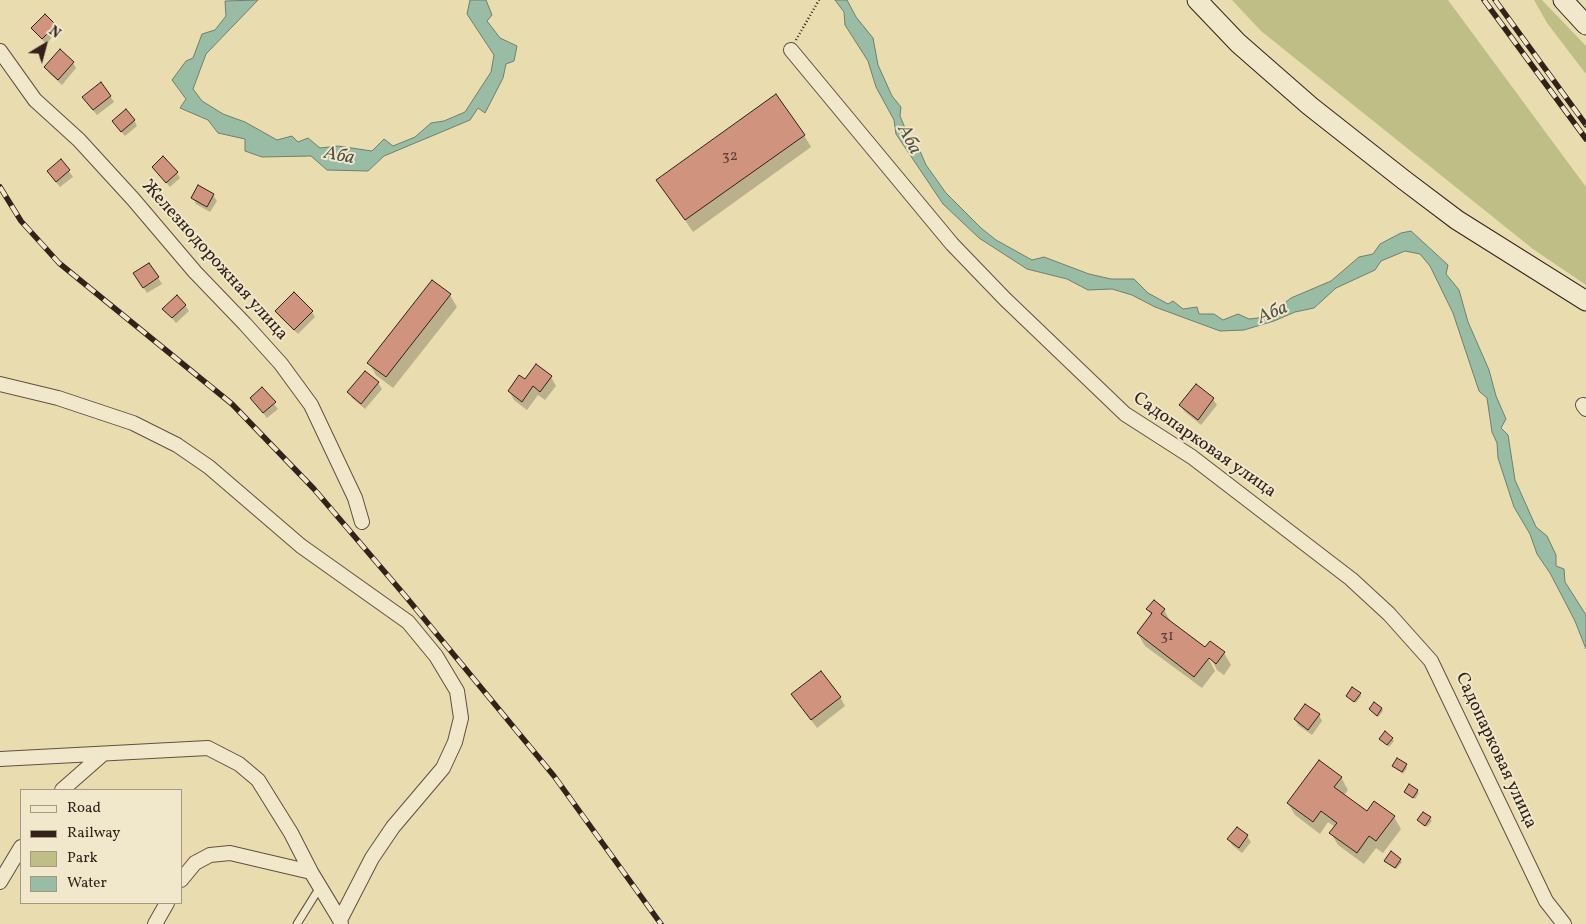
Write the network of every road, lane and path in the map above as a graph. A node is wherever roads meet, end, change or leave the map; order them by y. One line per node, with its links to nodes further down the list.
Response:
1 (819, 0): 5 (path)
2 (1197, 0): 7 (main road)
3 (1563, 0): 4 (main road)
4 (1586, 25)
5 (791, 50): 22 (street, Садопарковая улица)
6 (0, 51): 9 (street, Железнодорожная улица)
7 (1586, 301)
8 (0, 384): 19 (street)
9 (362, 522)
10 (103, 754): 11 (street); 12 (street); 14 (street)
11 (0, 759)
12 (63, 789)
13 (20, 849): 16 (street)
14 (311, 872): 15 (street); 17 (street)
15 (182, 879)
16 (0, 882)
17 (320, 887): 19 (street); 21 (lane)
18 (166, 904): 20 (street)
19 (340, 922)
20 (155, 924)
21 (297, 924)
22 (1564, 924)

